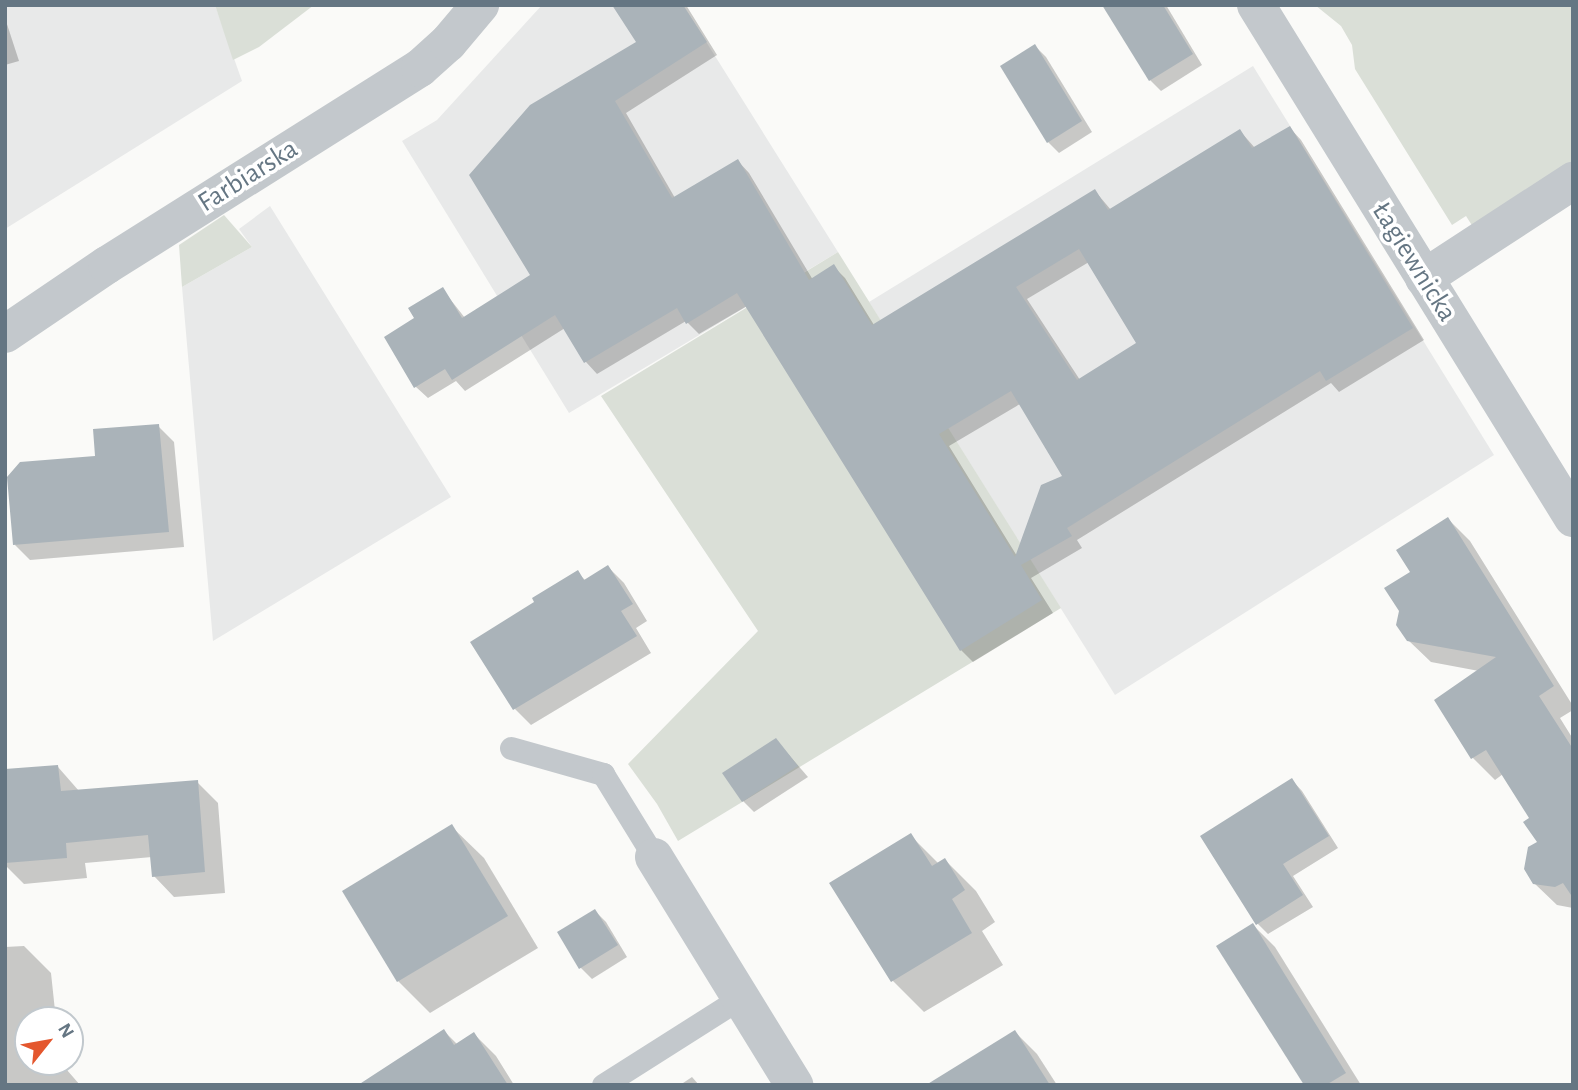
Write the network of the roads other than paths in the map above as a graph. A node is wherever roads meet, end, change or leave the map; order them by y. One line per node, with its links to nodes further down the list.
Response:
1 (480, 5): 5 (street, Farbiarska)
2 (1256, 5): 4 (street, Łagiewnicka)
3 (1573, 181): 4 (street)
4 (1424, 278): 6 (street, Łagiewnicka)
5 (5, 334)
6 (1573, 518)
7 (511, 748): 8 (lane)
8 (654, 857): 9 (street)
9 (740, 998): 10 (lane); 11 (street)
10 (603, 1085)
11 (794, 1085)

